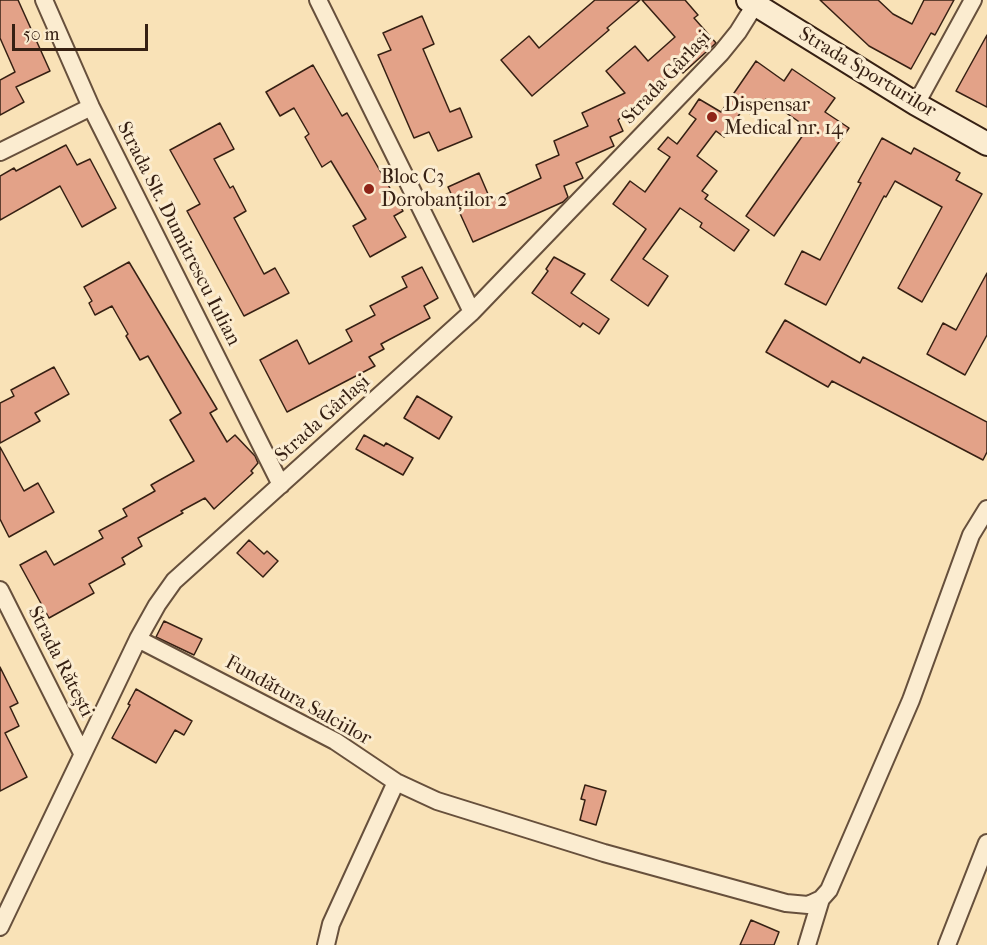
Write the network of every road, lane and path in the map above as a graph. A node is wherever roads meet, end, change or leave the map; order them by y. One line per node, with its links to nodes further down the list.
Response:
1 (44, 0): 6 (street, Strada Slt. Dumitrescu Iulian)
2 (318, 0): 9 (street)
3 (973, 0): 5 (street)
4 (754, 2): 5 (main road, Strada Sporturilor); 9 (street, Strada Gârlași)
5 (916, 104): 7 (main road, Strada Sporturilor)
6 (91, 107): 8 (street); 10 (street, Strada Slt. Dumitrescu Iulian)
7 (987, 144)
8 (0, 152)
9 (472, 312): 10 (street, Strada Gârlași)
10 (281, 485): 13 (street, Strada Gârlași)
11 (987, 509): 17 (street)
12 (0, 590): 14 (street, Strada Rătești)
13 (138, 639): 14 (street, Strada Gârlași); 15 (street, Fundătura Salciilor)
14 (82, 753): 18 (street, Strada Gârlași)
15 (396, 782): 17 (street, Fundătura Salciilor); 19 (street)
16 (987, 843): 21 (street)
17 (820, 899): 20 (street)
18 (0, 927)
19 (326, 945)
20 (807, 945)
21 (947, 945)

